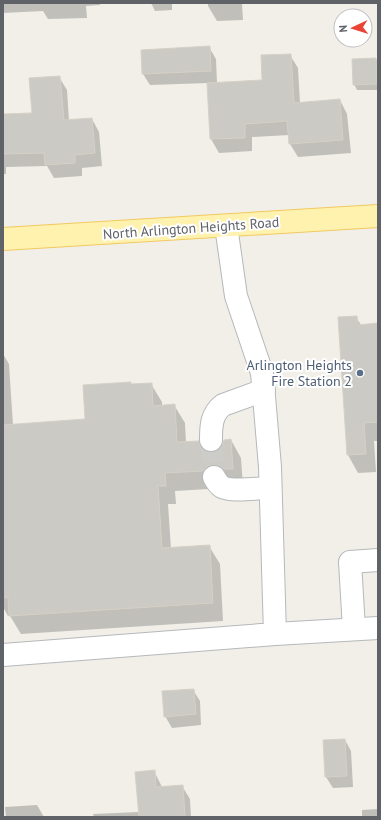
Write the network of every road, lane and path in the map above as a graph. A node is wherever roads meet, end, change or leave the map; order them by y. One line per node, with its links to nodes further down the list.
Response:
1 (378, 216): 2 (main road, North Arlington Heights Road)
2 (226, 226): 3 (main road, North Arlington Heights Road); 4 (lane)
3 (3, 240)
4 (264, 390): 5 (lane); 7 (lane)
5 (212, 440)
6 (214, 477): 7 (lane)
7 (270, 488): 11 (lane)
8 (378, 560): 10 (lane)
9 (378, 628): 10 (lane)
10 (354, 629): 11 (lane)
11 (275, 634): 12 (lane)
12 (3, 655)

